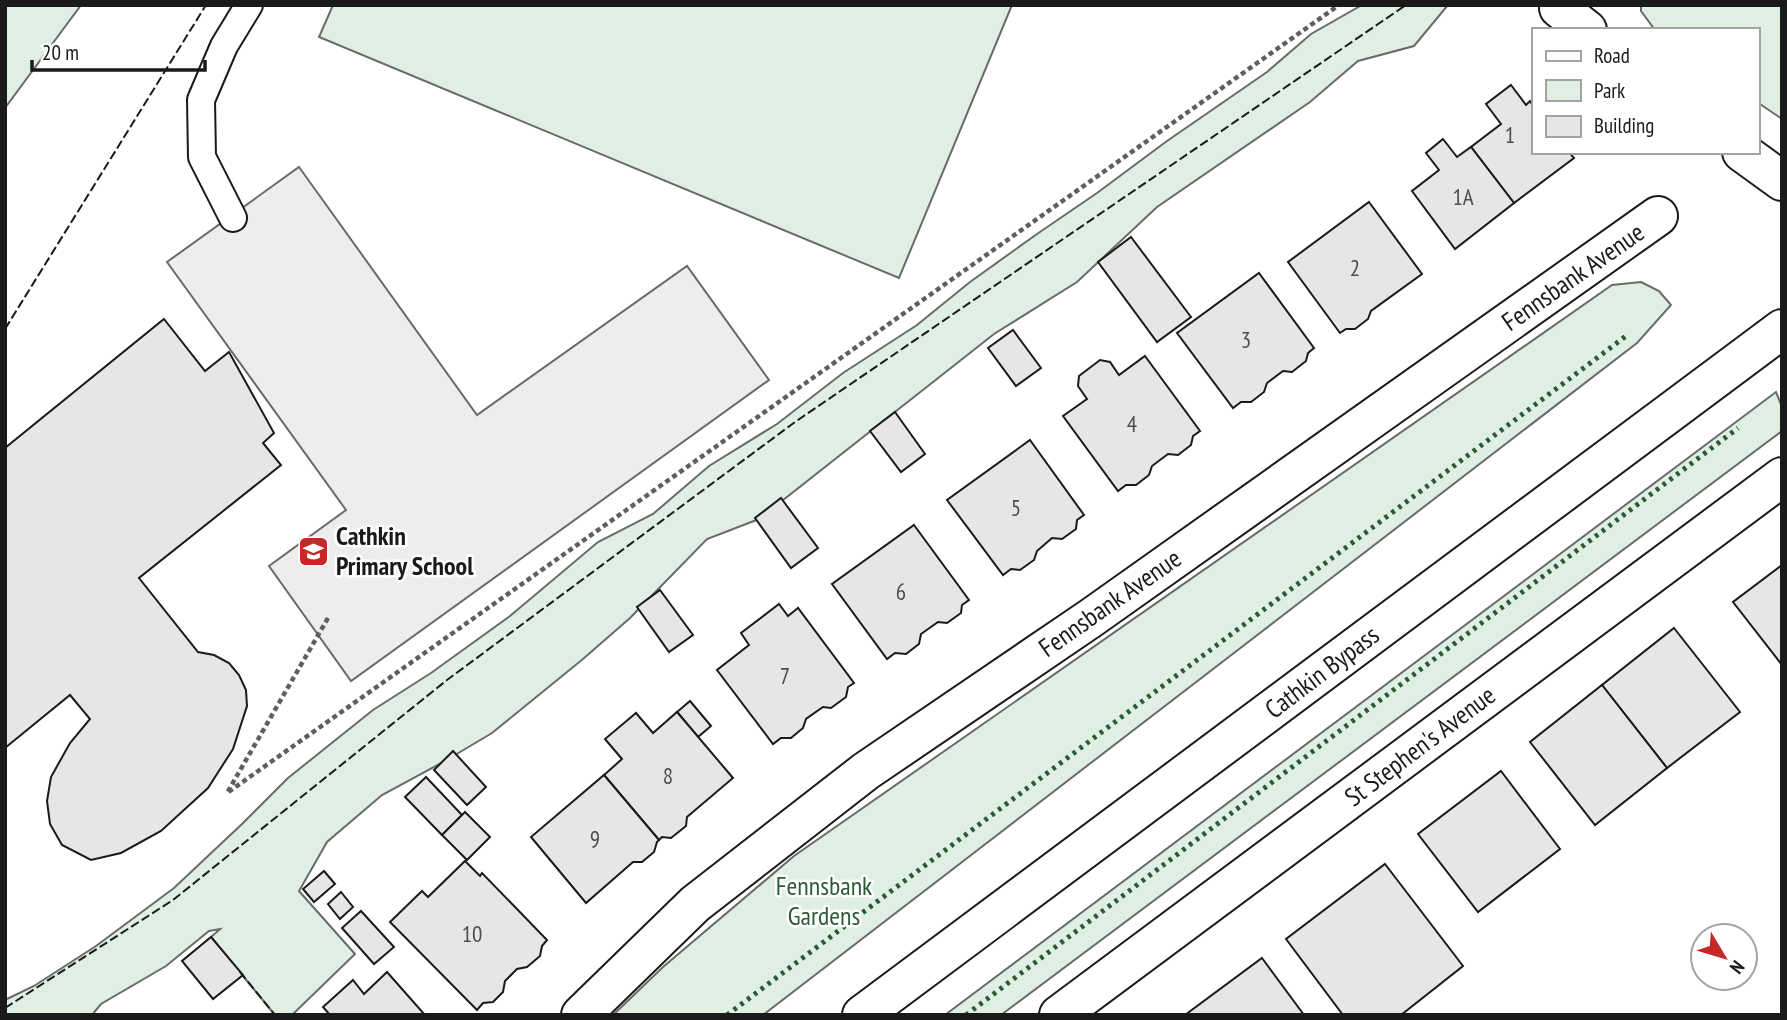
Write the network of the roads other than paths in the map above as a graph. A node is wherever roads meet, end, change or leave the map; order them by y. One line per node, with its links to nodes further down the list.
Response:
1 (249, 5): 5 (lane)
2 (1745, 154): 3 (street)
3 (1782, 181)
4 (1658, 216): 8 (street, Fennsbank Avenue)
5 (233, 218)
6 (1782, 329): 9 (street, Cathkin Bypass)
7 (1782, 477): 10 (street, St Stephen's Avenue)
8 (581, 1015)
9 (862, 1015)
10 (1059, 1015)

